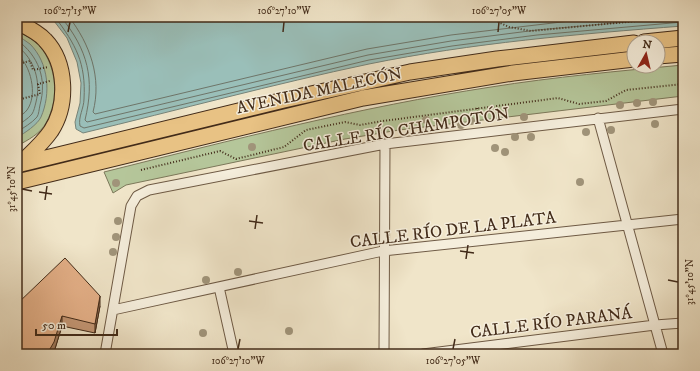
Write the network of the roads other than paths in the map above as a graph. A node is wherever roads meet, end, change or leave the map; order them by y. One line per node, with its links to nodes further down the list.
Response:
1 (17, 22): 11 (main road)
2 (683, 38): 3 (main road)
3 (666, 40)
4 (626, 44): 11 (main road, AVENIDA MALECÓN)
5 (683, 54): 6 (main road)
6 (666, 55)
7 (626, 60): 12 (main road, AVENIDA MALECÓN)
8 (683, 109): 9 (street, CALLE RÍO CHAMPOTÓN)
9 (598, 118): 10 (street, CALLE RÍO CHAMPOTÓN); 14 (street)
10 (385, 144): 15 (street); 17 (street, CALLE RÍO CHAMPOTÓN)
11 (18, 165)
12 (17, 182)
13 (683, 219): 14 (street, CALLE RÍO DE LA PLATA)
14 (626, 225): 15 (street, CALLE RÍO DE LA PLATA); 19 (street)
15 (383, 250): 16 (street, CALLE RÍO DE LA PLATA); 22 (street)
16 (219, 287): 17 (street, CALLE RÍO DE LA PLATA); 21 (street)
17 (113, 310): 20 (street)
18 (683, 323): 19 (street, CALLE RÍO PARANÁ)
19 (655, 325): 23 (street, CALLE RÍO PARANÁ); 24 (street)
20 (105, 354)
21 (234, 354)
22 (384, 354)
23 (423, 354)
24 (663, 354)

